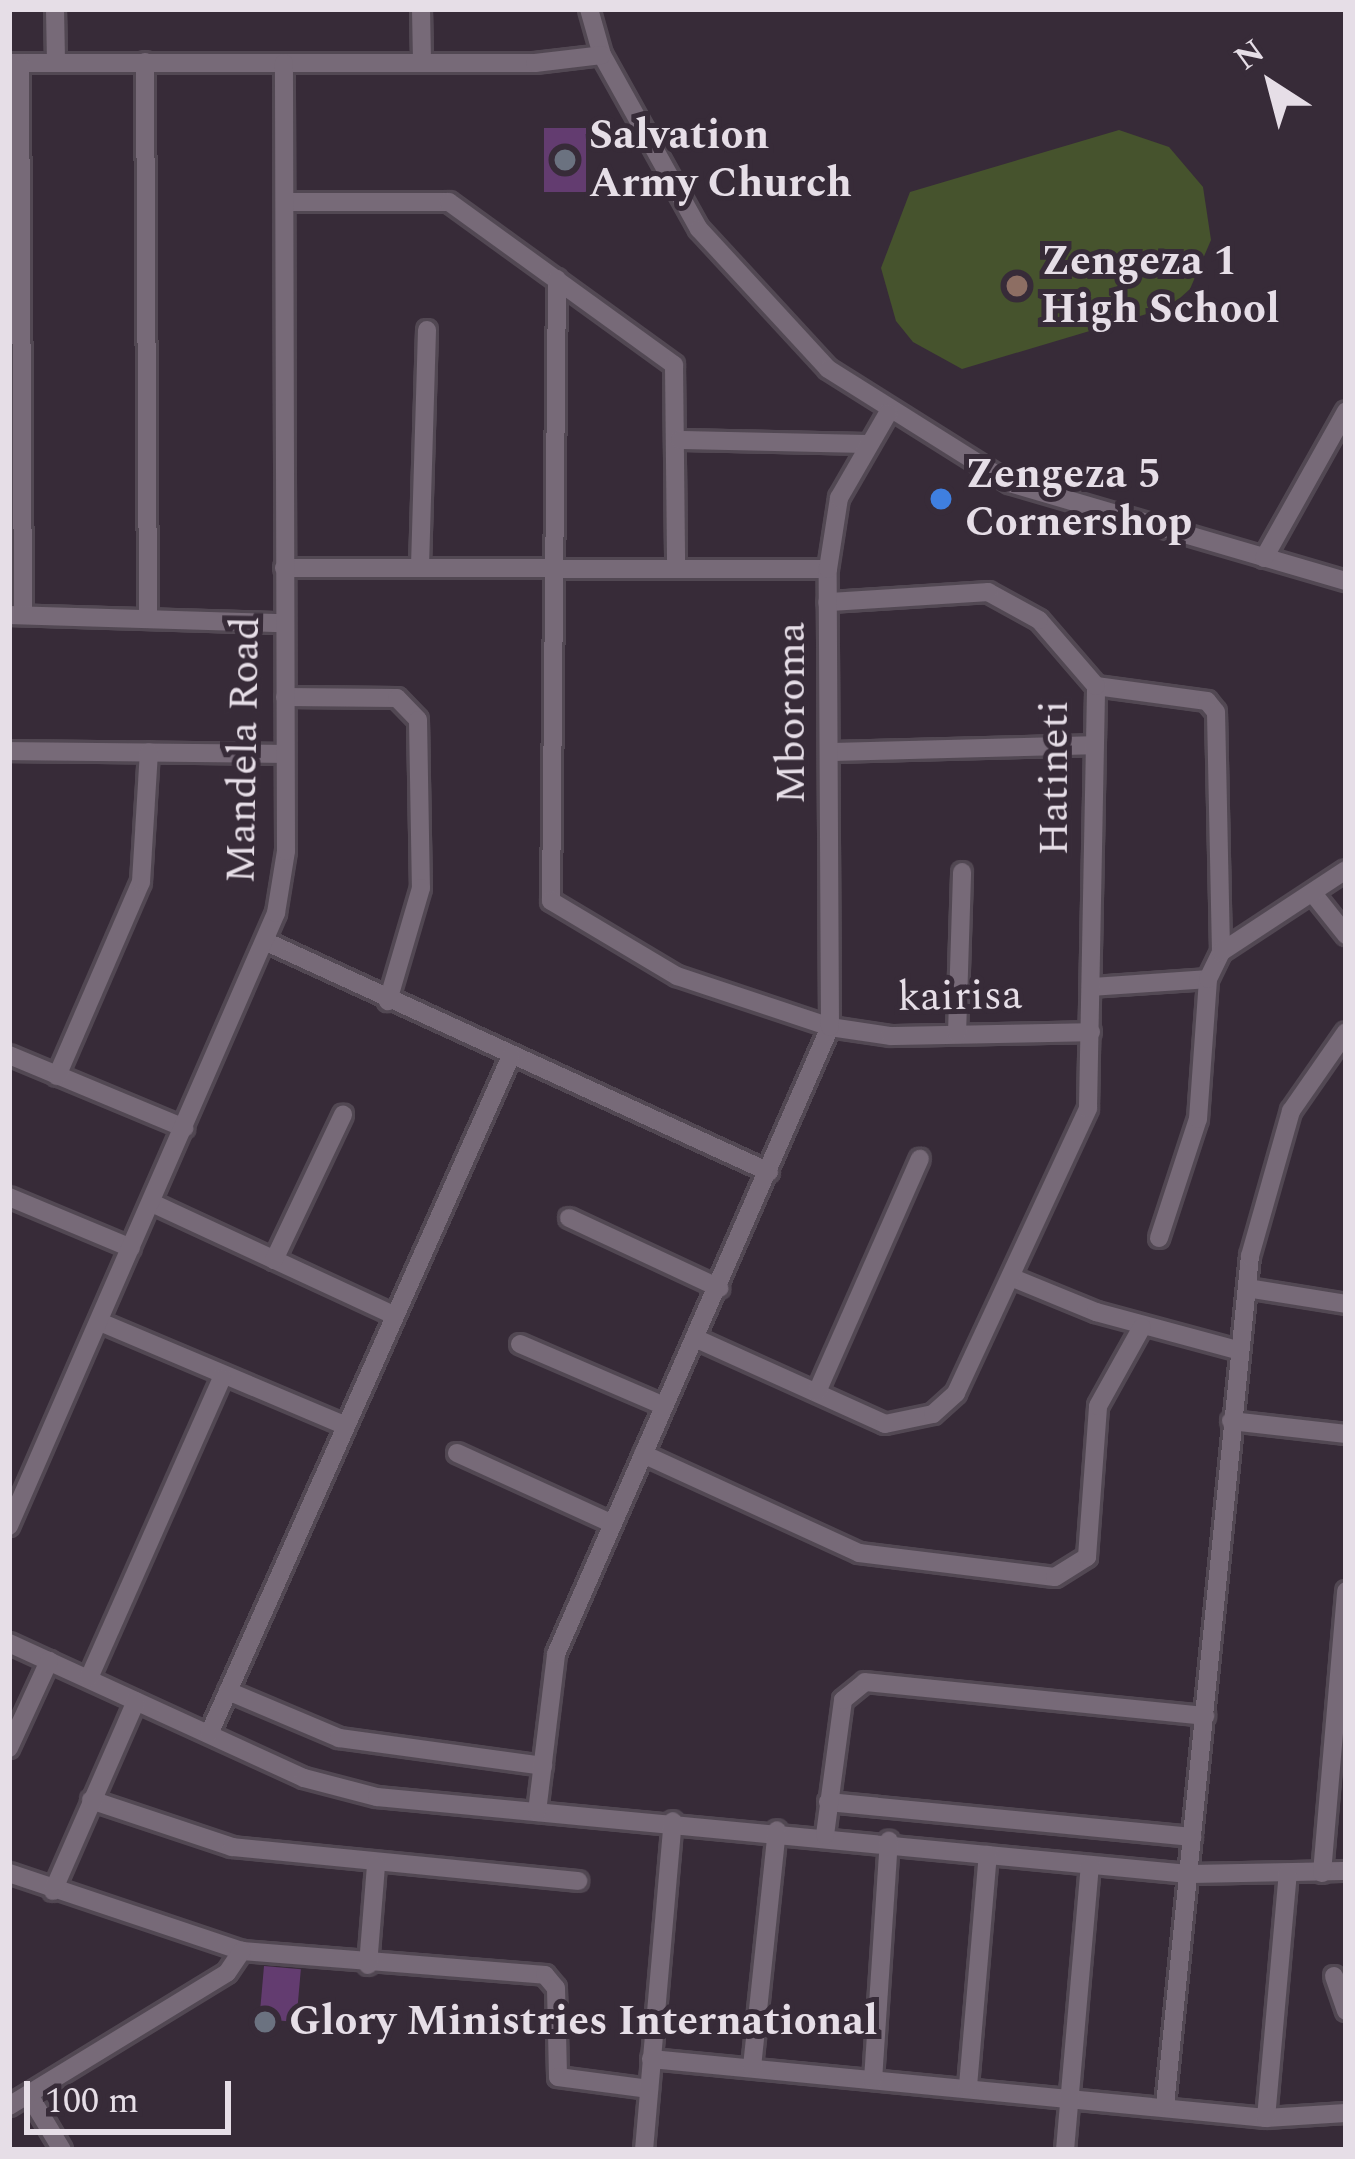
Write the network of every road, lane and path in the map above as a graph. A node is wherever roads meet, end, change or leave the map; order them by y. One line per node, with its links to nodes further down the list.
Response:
1 (55, 9): 5 (street)
2 (422, 9): 9 (street)
3 (590, 9): 4 (street)
4 (602, 55): 9 (street); 15 (street)
5 (56, 62): 6 (street); 8 (street)
6 (145, 62): 7 (street); 27 (street)
7 (284, 62): 9 (street); 10 (street, Mandela Road)
8 (14, 63): 11 (street)
9 (422, 63)
10 (285, 202): 12 (street); 22 (street, Mandela Road)
11 (15, 204): 26 (street)
12 (556, 279): 16 (street); 19 (street)
13 (427, 330): 20 (street)
14 (1346, 411): 18 (street)
15 (888, 413): 17 (street, Mboroma); 18 (street)
16 (680, 440): 17 (street); 21 (street)
17 (869, 444): 23 (street, Mboroma)
18 (1264, 558): 24 (street)
19 (549, 565): 20 (street); 21 (street); 45 (street, kairisa)
20 (420, 566): 22 (street)
21 (676, 566): 23 (street)
22 (284, 568): 28 (street, Mandela Road)
23 (828, 569): 25 (street, Mboroma)
24 (1346, 581)
25 (827, 602): 29 (street, Hatineti); 34 (street, Mboroma)
26 (16, 615): 27 (street)
27 (148, 617): 28 (street)
28 (284, 623): 30 (street, Mandela Road)
29 (1096, 686): 31 (street, Hatineti); 41 (street)
30 (285, 698): 35 (street, Mandela Road); 44 (street)
31 (1092, 745): 34 (street); 43 (street, Hatineti)
32 (9, 751): 33 (street)
33 (148, 752): 35 (street); 51 (street)
34 (832, 752): 45 (street, Mboroma)
35 (283, 754): 40 (street, Mandela Road)
36 (1346, 870): 38 (street)
37 (962, 872): 48 (street)
38 (1315, 896): 39 (street); 41 (street)
39 (1346, 935)
40 (269, 943): 44 (street); 53 (street, Mandela Road)
41 (1221, 952): 42 (street)
42 (1208, 979): 43 (street); 59 (street)
43 (1091, 987): 46 (street, Hatineti)
44 (388, 1001): 50 (street)
45 (830, 1027): 48 (street, kairisa); 55 (street)
46 (1091, 1031): 48 (street, kairisa); 62 (street, Hatineti)
47 (1346, 1033): 64 (street)
48 (957, 1034)
49 (9, 1055): 51 (street)
50 (511, 1056): 55 (street); 66 (street)
51 (57, 1076): 53 (street)
52 (343, 1114): 61 (street)
53 (184, 1128): 57 (street, Mandela Road)
54 (920, 1159): 73 (street)
55 (769, 1172): 63 (street)
56 (9, 1197): 60 (street)
57 (152, 1203): 60 (street, Mandela Road); 61 (street)
58 (569, 1218): 63 (street)
59 (1159, 1238)
60 (131, 1248): 67 (street, Mandela Road)
61 (274, 1260): 66 (street)
62 (1012, 1278): 68 (street); 73 (street, Hatineti)
63 (718, 1288): 69 (street)
64 (1246, 1288): 65 (street); 71 (street)
65 (1346, 1304)
66 (391, 1313): 76 (street)
67 (100, 1322): 72 (street); 81 (street, Mandela Road)
68 (1142, 1327): 71 (street); 79 (street)
69 (697, 1339): 73 (street, Hatineti); 74 (street)
70 (520, 1344): 74 (street)
71 (1237, 1350): 75 (street)
72 (222, 1378): 76 (street); 85 (street)
73 (818, 1392)
74 (664, 1406): 79 (street)
75 (1231, 1421): 77 (street); 89 (street)
76 (344, 1425): 86 (street)
77 (1346, 1434)
78 (457, 1453): 80 (street)
79 (643, 1454): 80 (street)
80 (613, 1524): 92 (street)
81 (9, 1526)
82 (1346, 1592): 107 (street)
83 (9, 1643): 84 (street)
84 (50, 1660): 85 (street); 88 (street)
85 (89, 1678): 87 (street)
86 (228, 1691): 90 (street); 92 (street)
87 (136, 1701): 90 (street); 93 (street)
88 (16, 1712): 91 (street)
89 (1205, 1716): 94 (street); 99 (street)
90 (209, 1734): 95 (street)
91 (9, 1748)
92 (543, 1766): 95 (street)
93 (91, 1800): 102 (street); 110 (street)
94 (828, 1802): 98 (street); 99 (street)
95 (537, 1812): 96 (street)
96 (673, 1821): 97 (street); 115 (street)
97 (777, 1830): 98 (street); 116 (street)
98 (825, 1835): 100 (street)
99 (1192, 1837): 108 (street)
100 (889, 1841): 101 (street); 117 (street)
101 (988, 1855): 103 (street); 118 (street)
102 (376, 1865): 109 (street); 112 (street)
103 (1090, 1866): 108 (street); 121 (street)
104 (1346, 1871): 107 (street)
105 (9, 1873): 110 (street)
106 (1288, 1873): 107 (street); 108 (street); 125 (street)
107 (1322, 1873)
108 (1188, 1874): 123 (street)
109 (578, 1881)
110 (53, 1891): 111 (street)
111 (242, 1951): 112 (street); 120 (street)
112 (368, 1965): 119 (street)
113 (1334, 1976): 114 (street)
114 (1346, 2011)
115 (651, 2059): 116 (street); 119 (street)
116 (752, 2067): 117 (street)
117 (873, 2080): 118 (street)
118 (968, 2086): 121 (street)
119 (649, 2089): 127 (street)
120 (29, 2095): 122 (street); 126 (street)
121 (1071, 2096): 123 (street); 128 (street)
122 (9, 2106)
123 (1165, 2106): 125 (street)
124 (1346, 2113): 125 (street)
125 (1266, 2118)
126 (62, 2150)
127 (644, 2150)
128 (1065, 2150)

